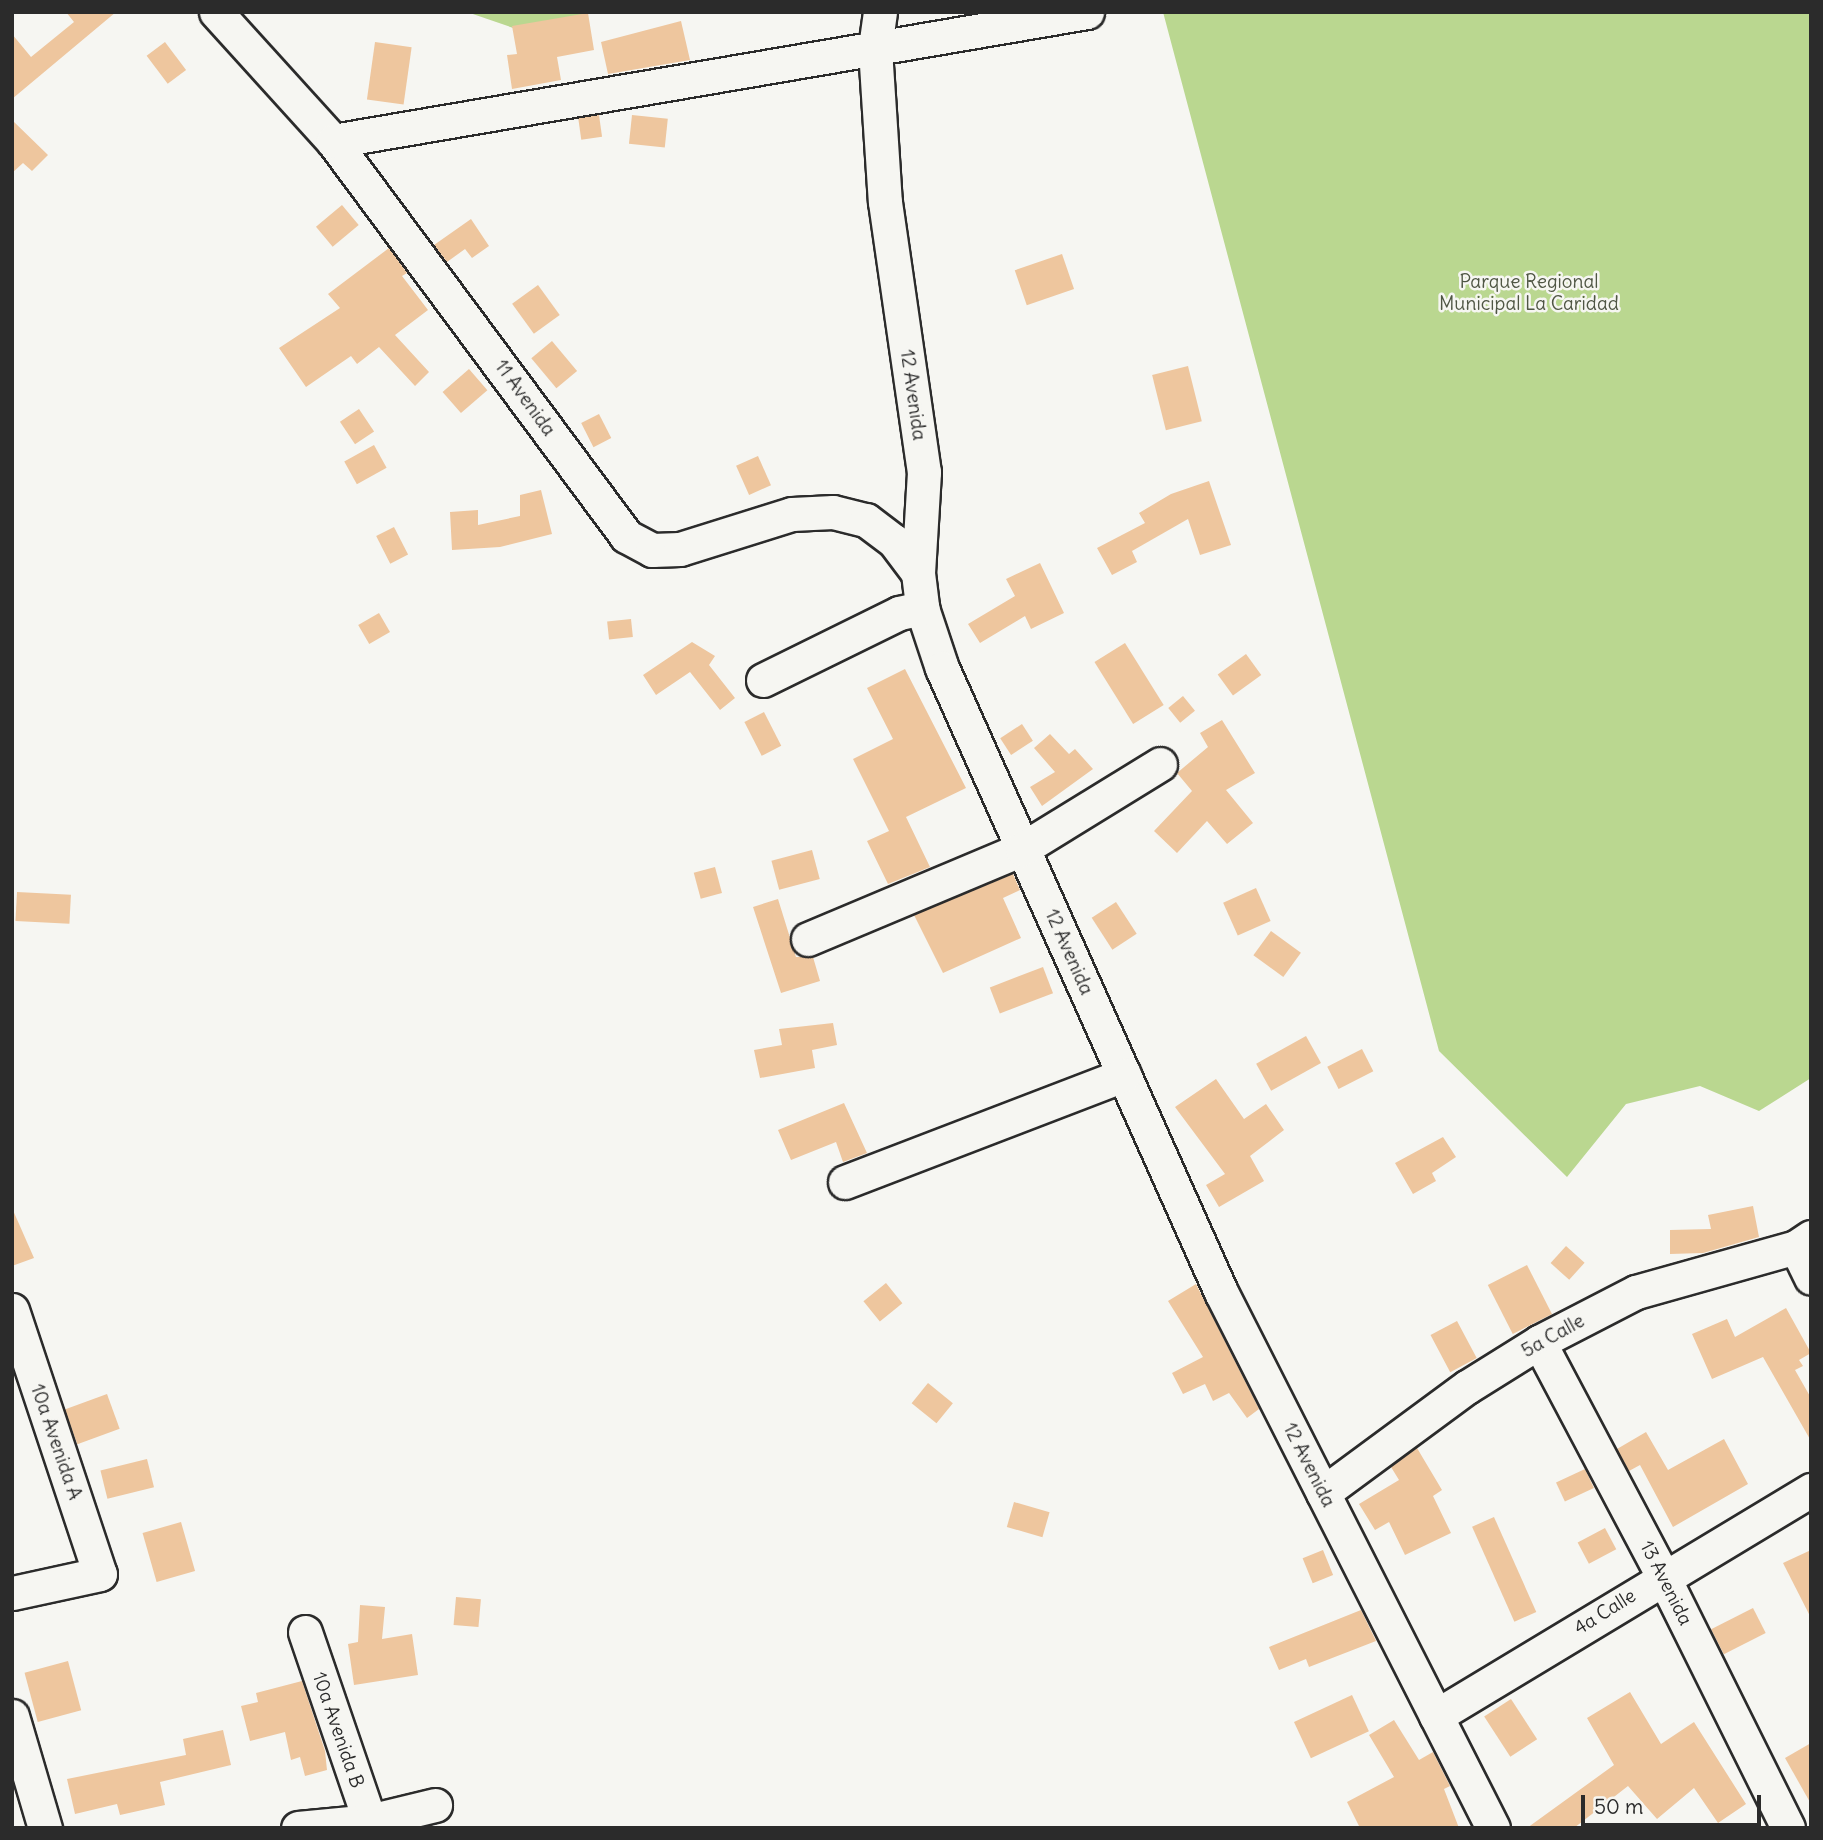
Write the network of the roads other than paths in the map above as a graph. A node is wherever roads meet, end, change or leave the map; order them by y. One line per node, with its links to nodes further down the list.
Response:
1 (216, 12): 5 (street, 11 Avenida)
2 (880, 12): 4 (street, 12 Avenida)
3 (1087, 12): 4 (street)
4 (875, 49): 5 (street); 6 (street, 12 Avenida)
5 (333, 141): 6 (street, 11 Avenida)
6 (918, 572): 7 (street, 12 Avenida)
7 (922, 608): 8 (street); 10 (street, 12 Avenida)
8 (763, 680)
9 (1160, 764): 10 (street)
10 (1022, 849): 11 (street); 12 (street, 12 Avenida)
11 (808, 939)
12 (1124, 1075): 13 (street); 19 (street, 12 Avenida)
13 (845, 1182)
14 (1803, 1242): 15 (street); 17 (street, 5a Calle)
15 (1811, 1278)
16 (12, 1310): 21 (street, 10a Avenida A)
17 (1539, 1342): 19 (street, 5a Calle); 20 (street, 13 Avenida)
18 (1811, 1490): 20 (street, 4a Calle)
19 (1323, 1493): 24 (street, 12 Avenida)
20 (1663, 1576): 24 (street, 4a Calle); 27 (street, 13 Avenida)
21 (12, 1593)
22 (305, 1632): 26 (street, 10a Avenida B)
23 (12, 1716): 28 (street)
24 (1436, 1716): 30 (street, 12 Avenida)
25 (435, 1805): 26 (street)
26 (370, 1824): 29 (street)
27 (1793, 1824)
28 (45, 1828)
29 (298, 1828)
30 (1493, 1828)

